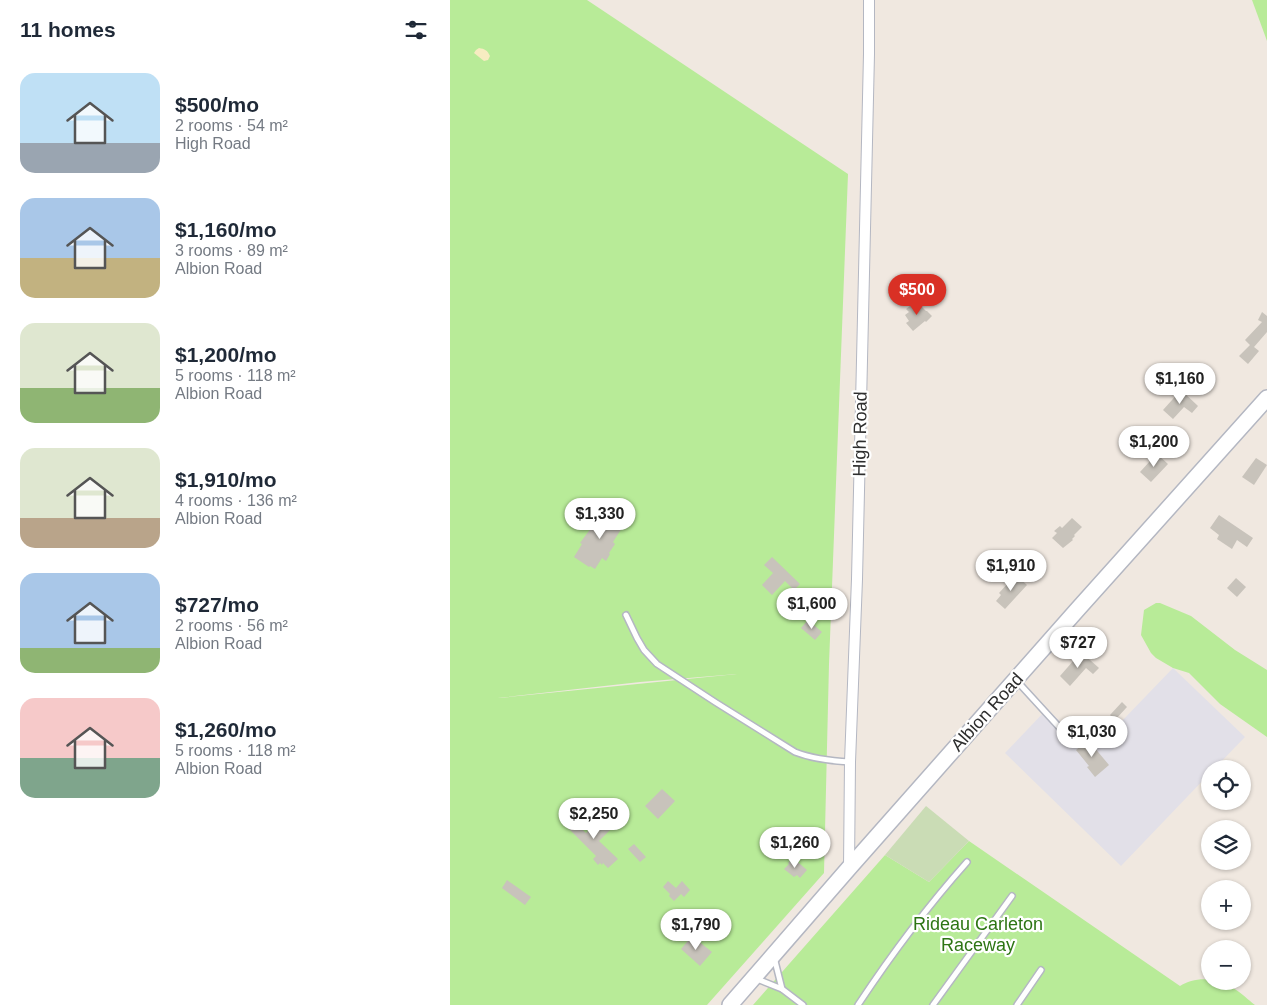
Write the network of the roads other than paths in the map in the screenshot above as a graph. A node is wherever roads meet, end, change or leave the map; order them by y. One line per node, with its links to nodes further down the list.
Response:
1 (869, 0): 6 (street, High Road)
2 (1267, 398): 4 (main road, Albion Road)
3 (626, 615): 6 (lane)
4 (1016, 680): 5 (lane); 8 (main road, Albion Road)
5 (1070, 739)
6 (850, 762): 8 (street, High Road)
7 (968, 862): 16 (lane)
8 (849, 868): 10 (main road, Albion Road)
9 (1012, 896): 17 (lane)
10 (774, 955): 12 (main road, Albion Road); 13 (lane)
11 (1041, 970): 18 (lane)
12 (754, 978): 13 (lane); 14 (main road, Albion Road)
13 (782, 989): 15 (lane)
14 (730, 1005)
15 (803, 1005)
16 (858, 1005)
17 (933, 1005)
18 (1017, 1005)

